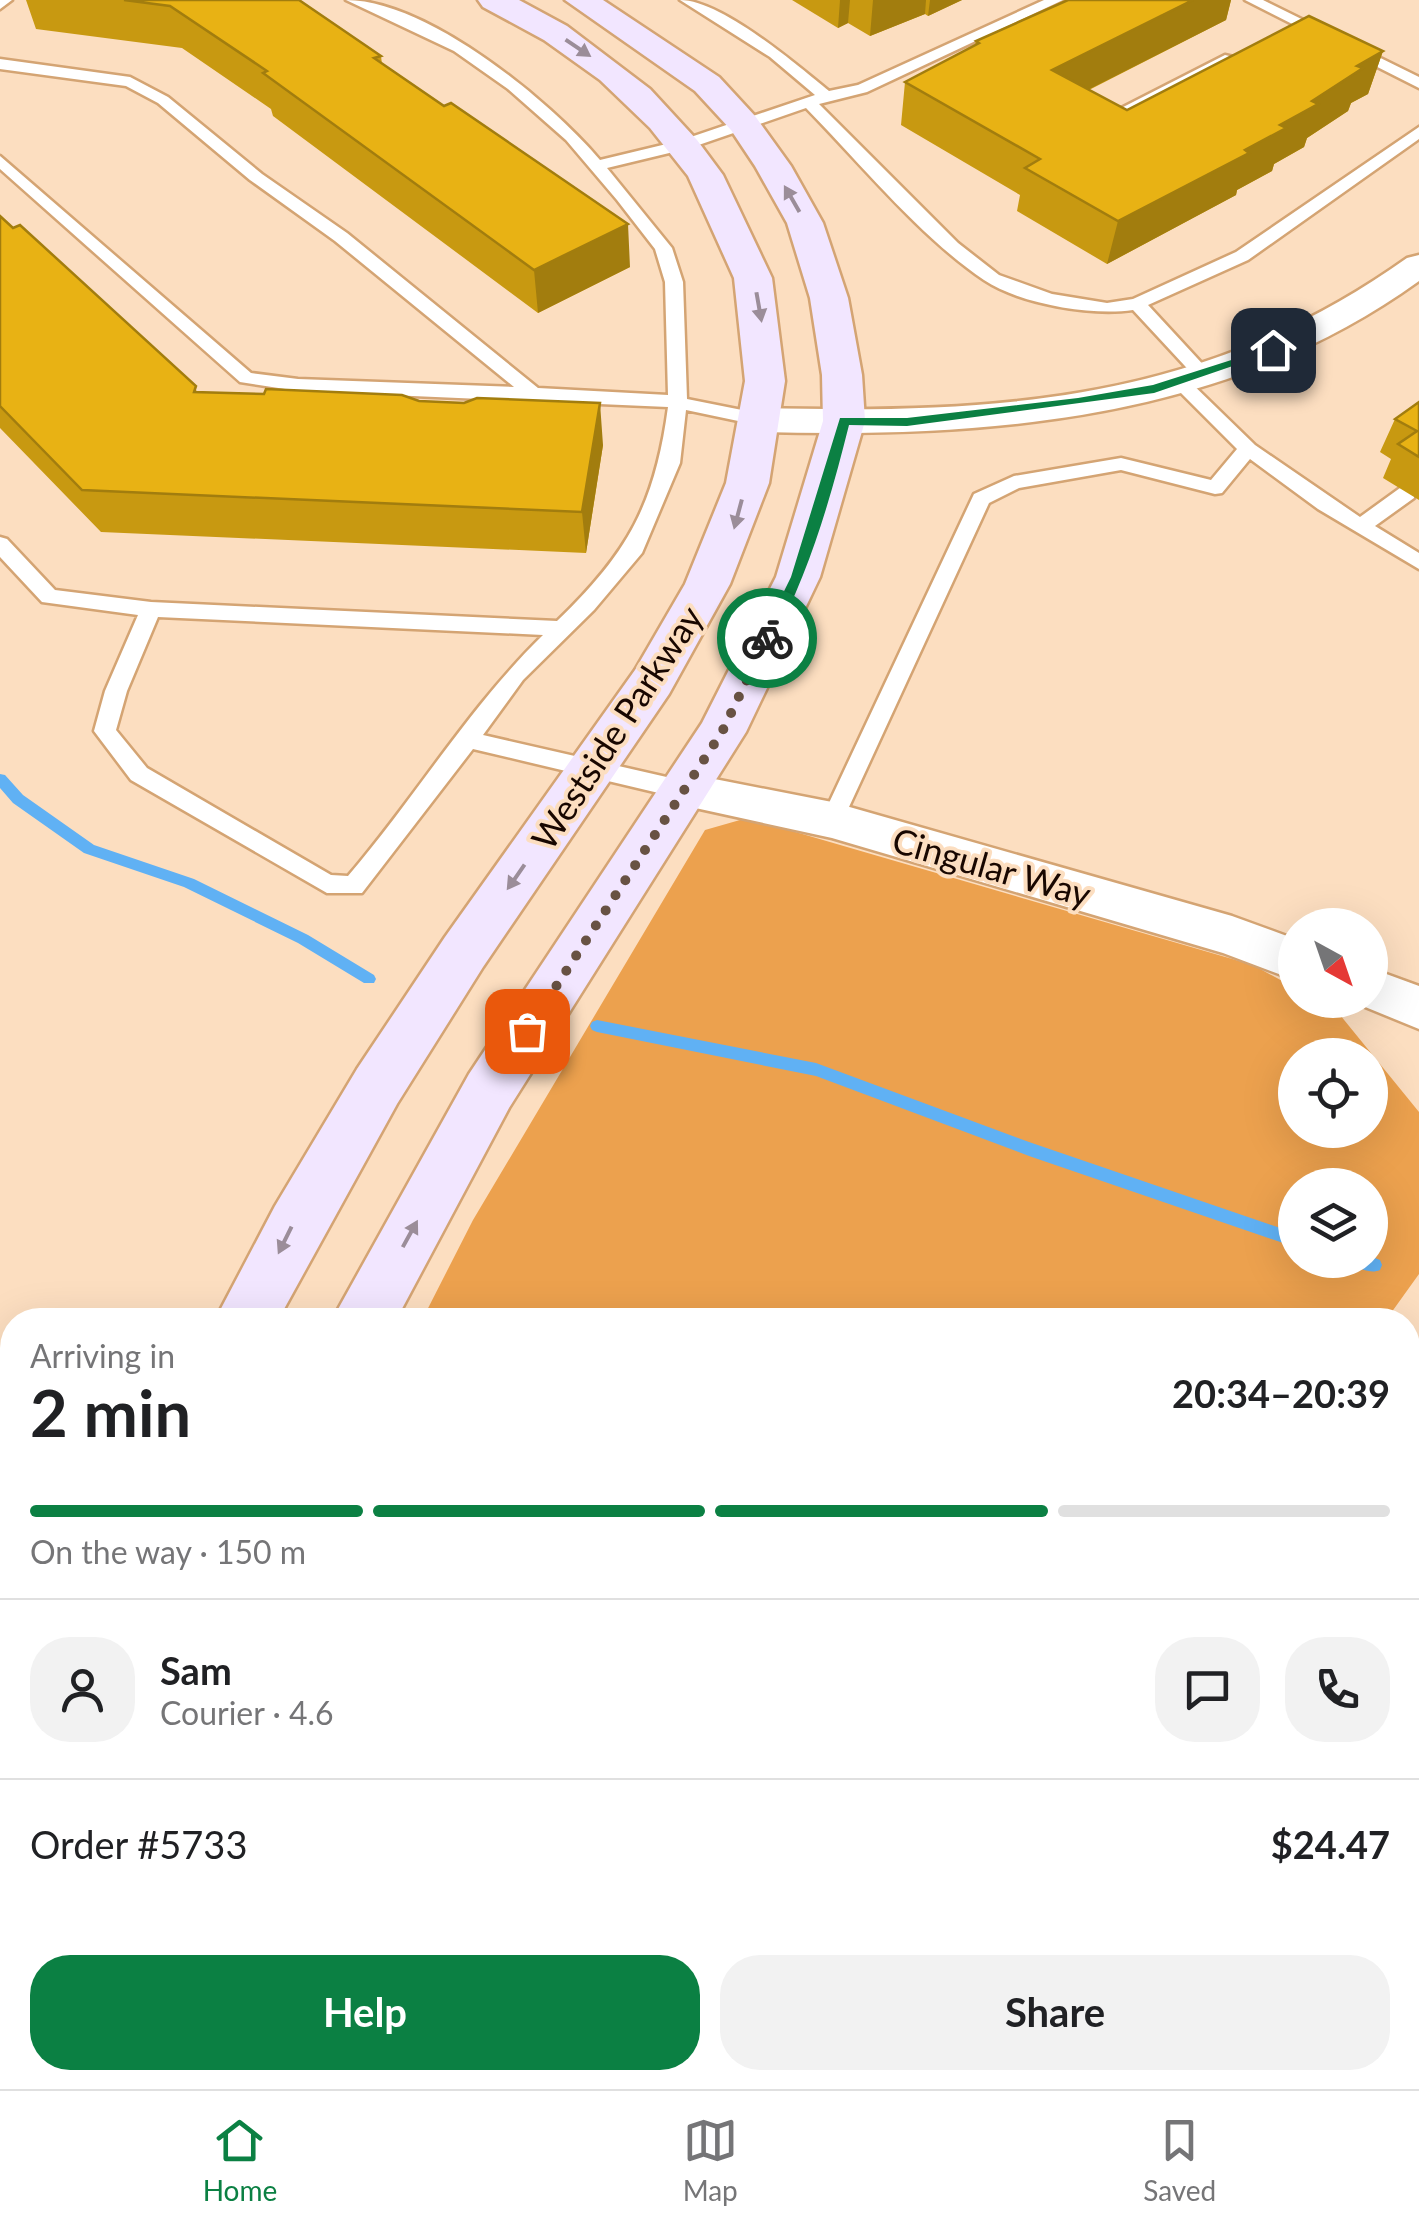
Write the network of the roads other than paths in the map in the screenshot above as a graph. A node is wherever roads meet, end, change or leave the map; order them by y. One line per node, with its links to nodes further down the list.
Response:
1 (352, 0): 19 (lane)
2 (494, 0): 17 (main road, Westside Parkway, one-way to 17)
3 (581, 0): 14 (main road)
4 (686, 0): 12 (lane)
5 (1056, 0): 12 (lane)
6 (1252, 0): 7 (lane)
7 (1298, 23): 8 (lane); 11 (lane)
8 (1281, 32)
9 (1246, 49): 15 (lane)
10 (0, 64): 23 (lane)
11 (1419, 83)
12 (826, 96): 13 (lane)
13 (807, 100): 14 (lane); 21 (lane)
14 (744, 124): 17 (lane); 26 (main road, one-way to 14)
15 (1091, 128)
16 (1419, 132): 21 (lane)
17 (684, 145): 19 (lane); 25 (main road, Westside Parkway, one-way to 25)
18 (0, 161): 23 (lane)
19 (597, 166): 24 (lane)
20 (1419, 266): 22 (street)
21 (1137, 304): 22 (lane)
22 (1191, 378): 26 (street); 27 (lane)
23 (533, 394): 24 (lane)
24 (678, 404): 25 (lane); 33 (lane)
25 (762, 420): 26 (street); 35 (main road, Westside Parkway, one-way to 35)
26 (844, 421): 36 (main road)
27 (1248, 449): 29 (lane); 37 (lane)
28 (1407, 493): 29 (lane)
29 (1360, 526): 31 (lane)
30 (0, 544): 32 (lane)
31 (1419, 562)
32 (152, 609): 33 (lane); 34 (lane)
33 (562, 629): 34 (lane)
34 (470, 740): 35 (lane)
35 (592, 769): 36 (lane); 41 (main road, Westside Parkway, one-way to 41)
36 (684, 790): 37 (street, Cingular Way); 42 (main road, one-way to 36)
37 (832, 820): 38 (street, Cingular Way)
38 (1278, 954)
39 (1388, 995): 40 (street)
40 (1419, 1008)
41 (252, 1308)
42 (370, 1308)

